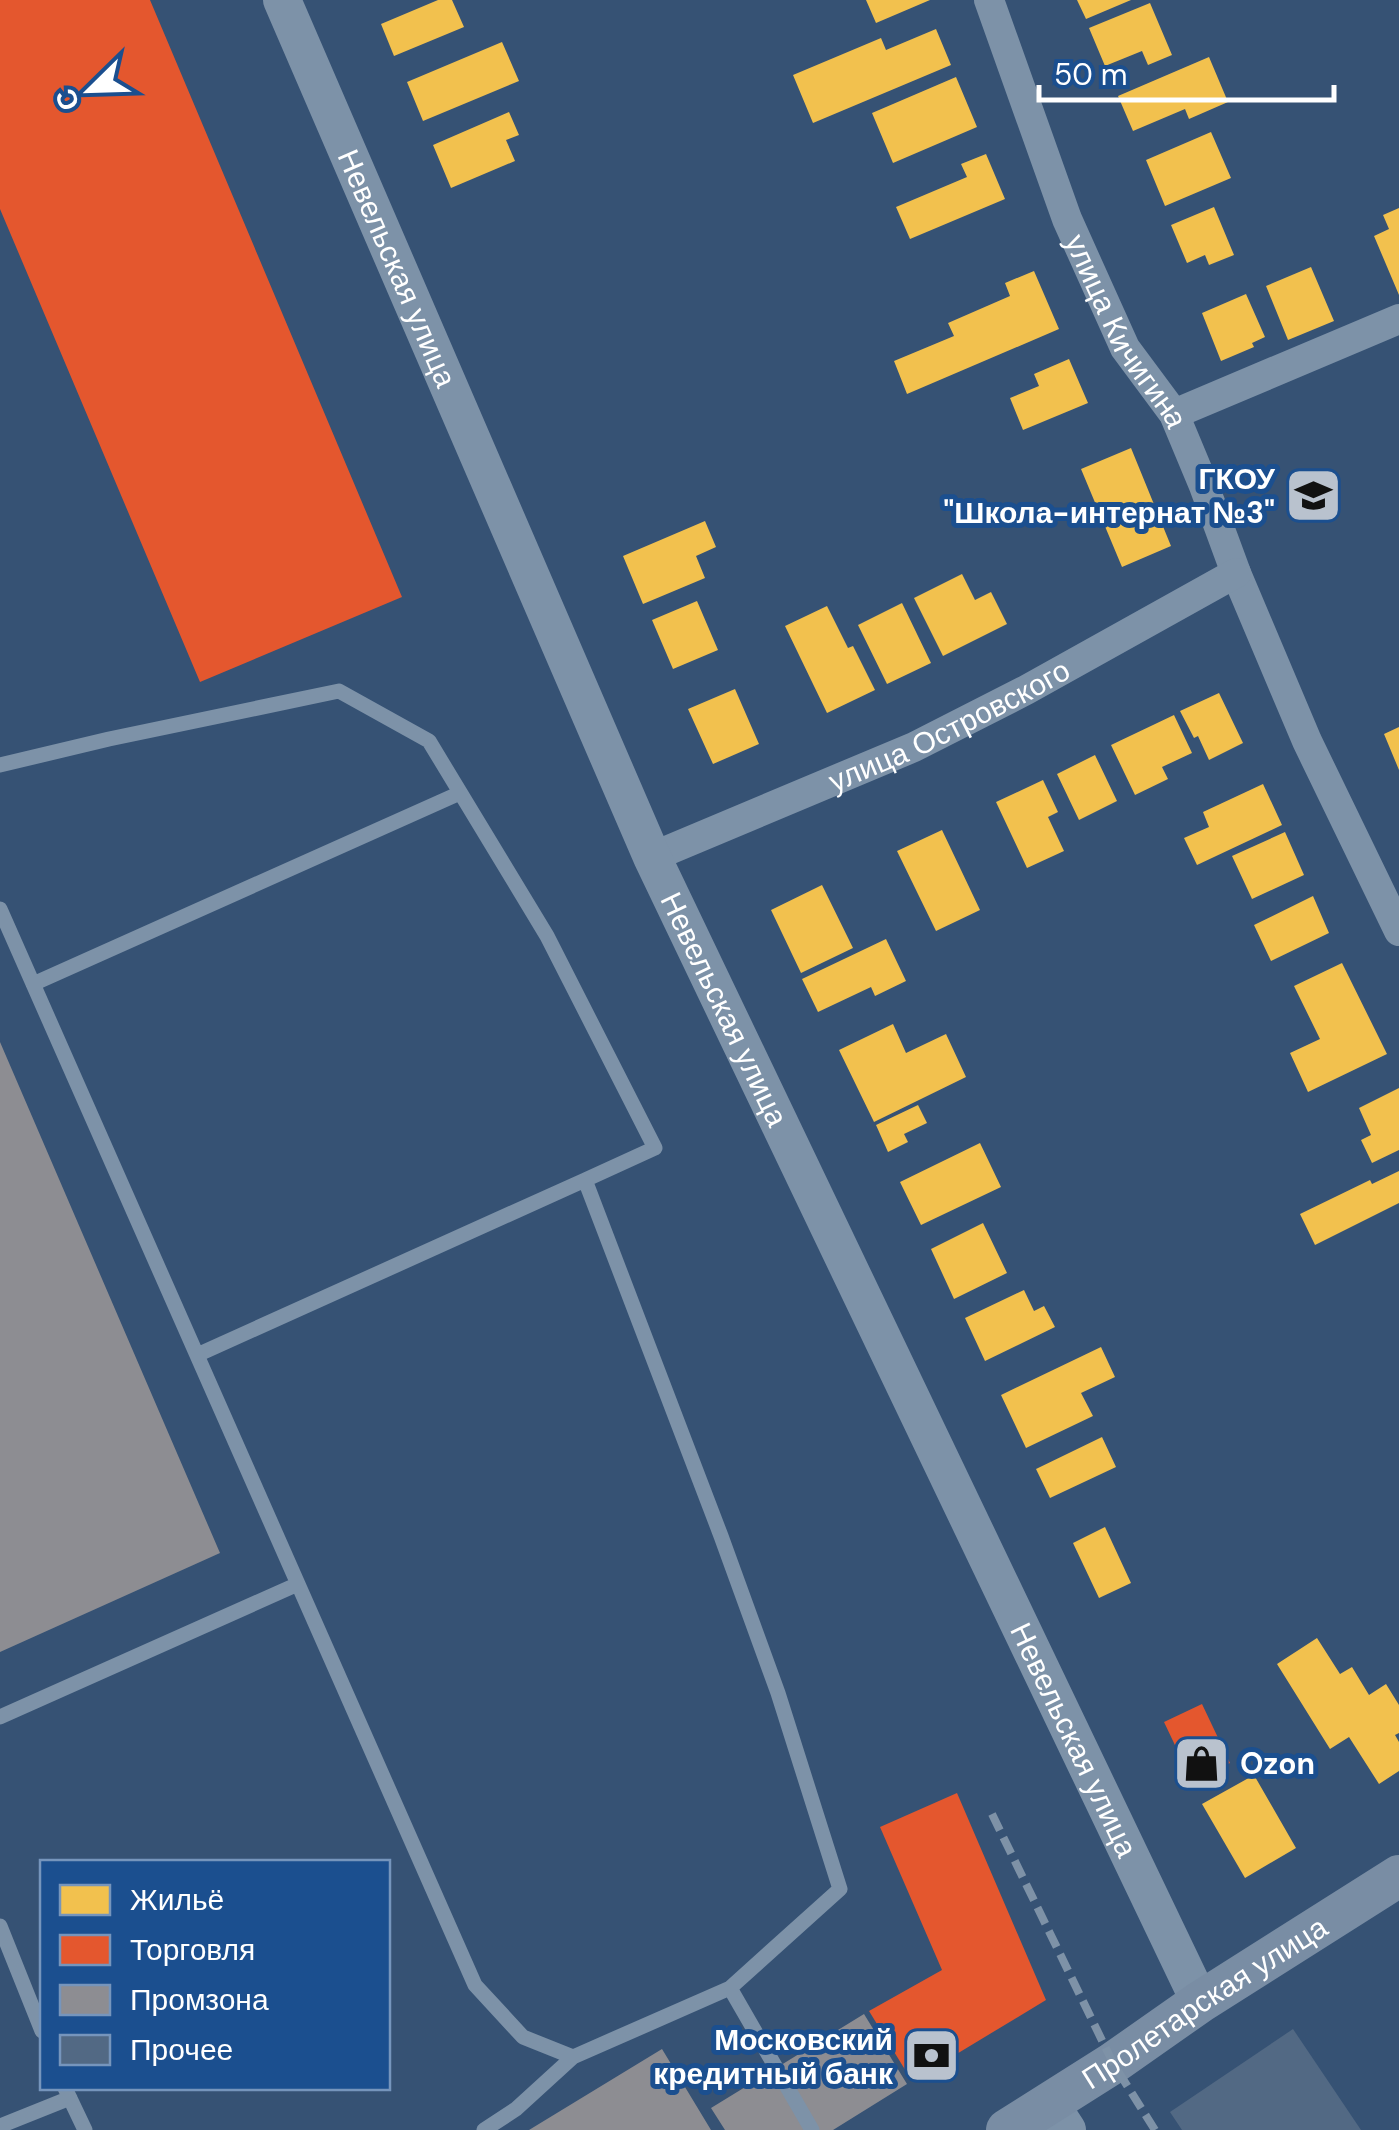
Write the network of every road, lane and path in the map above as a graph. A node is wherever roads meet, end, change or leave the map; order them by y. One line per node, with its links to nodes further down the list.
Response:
1 (282, 0): 8 (street, Невельская улица)
2 (989, 0): 4 (street, улица Кичигина)
3 (1399, 319): 4 (street)
4 (1174, 414): 5 (street, улица Кичигина)
5 (1241, 570): 8 (street, улица Островского); 10 (street, улица Кичигина)
6 (0, 766): 7 (lane)
7 (460, 794): 11 (lane); 12 (lane)
8 (652, 857): 19 (street, Невельская улица)
9 (0, 909): 11 (lane)
10 (1399, 930)
11 (33, 984): 13 (lane)
12 (586, 1180): 13 (lane); 18 (lane)
13 (197, 1355): 14 (lane)
14 (298, 1584): 15 (lane); 21 (lane)
15 (0, 1716)
16 (1399, 1876): 19 (main road, Пролетарская улица)
17 (0, 1926): 20 (lane)
18 (730, 1988): 21 (lane); 27 (lane)
19 (1200, 2002): 23 (main road, Пролетарская улица)
20 (40, 2026)
21 (574, 2057): 26 (lane)
22 (68, 2093): 24 (lane); 25 (lane)
23 (1058, 2117): 28 (main road, Пролетарская улица)
24 (0, 2126)
25 (84, 2130)
26 (484, 2130)
27 (812, 2130)
28 (1007, 2130)

